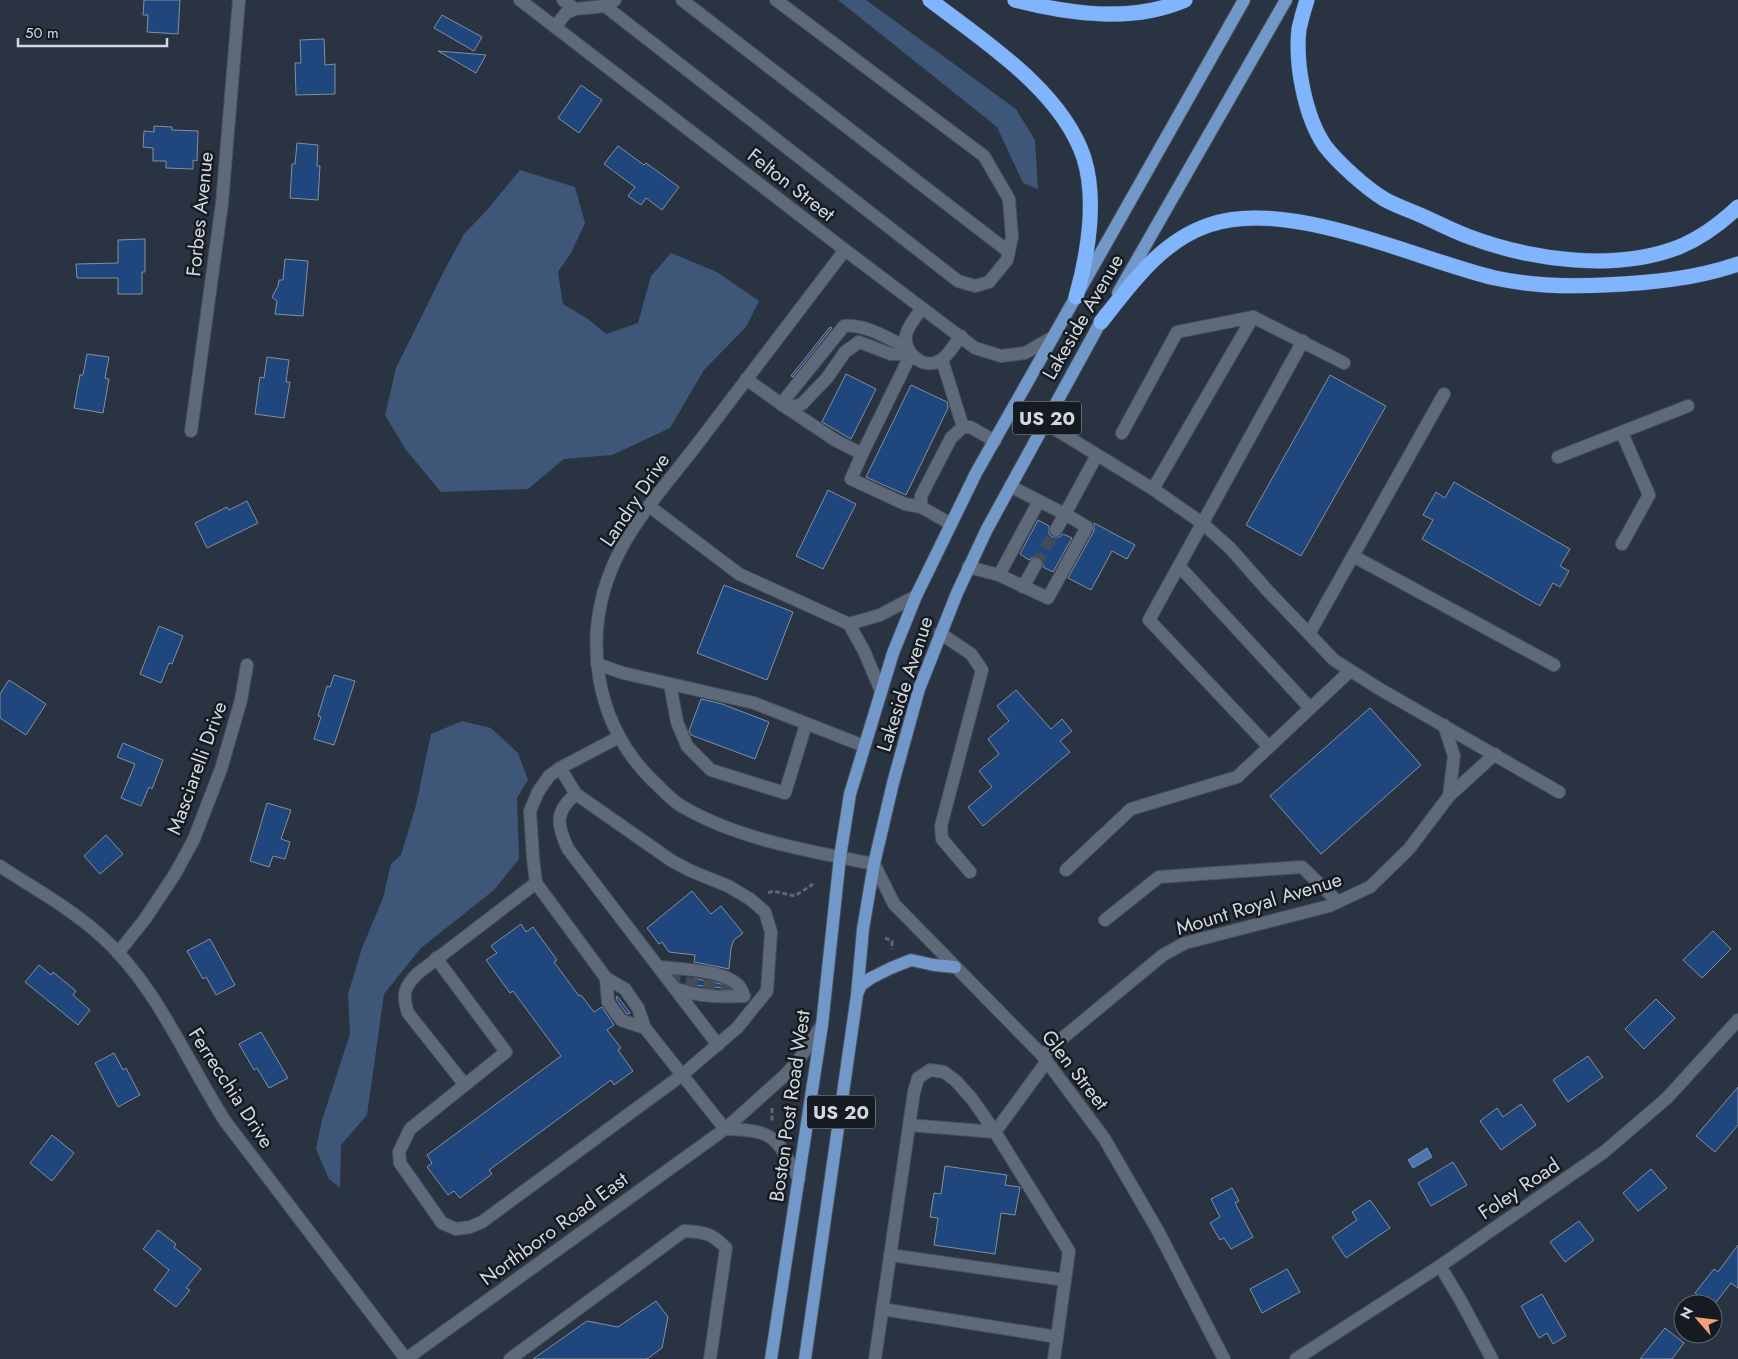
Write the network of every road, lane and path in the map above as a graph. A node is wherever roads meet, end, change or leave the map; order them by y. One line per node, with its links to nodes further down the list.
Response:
1 (239, 0): 36 (street, Forbes Avenue)
2 (520, 0): 15 (street, Felton Street)
3 (563, 0): 14 (street)
4 (682, 0): 18 (street)
5 (776, 0): 18 (street)
6 (930, 0): 20 (highway)
7 (1015, 0): 8 (highway)
8 (1185, 0)
9 (1244, 0): 20 (main road, Lakeside Avenue / US 20)
10 (1286, 0): 23 (main road, Lakeside Avenue / US 20)
11 (1307, 0): 16 (highway)
12 (610, 3): 13 (street); 18 (street)
13 (589, 4): 14 (street)
14 (575, 9): 15 (street)
15 (555, 26): 17 (street, Felton Street)
16 (1738, 207)
17 (845, 250): 21 (street, Felton Street); 30 (street, Landry Drive)
18 (1009, 252)
19 (1738, 264): 23 (highway)
20 (1076, 297): 25 (main road, Lakeside Avenue / US 20)
21 (922, 308): 24 (street, Felton Street); 27 (street)
22 (1253, 317): 26 (street); 37 (street); 44 (street)
23 (1101, 322): 34 (main road, Lakeside Avenue / US 20)
24 (960, 336): 25 (street, Felton Street); 28 (street)
25 (1053, 337): 39 (main road, Lakeside Avenue / US 20)
26 (1303, 341): 29 (street); 49 (street)
27 (909, 351): 28 (street); 32 (street); 32 (street); 40 (street)
28 (942, 360): 35 (street)
29 (1344, 363)
30 (746, 379): 32 (street); 46 (street, Landry Drive)
31 (1444, 394): 53 (street)
32 (784, 406): 40 (street)
33 (1688, 406): 38 (street)
34 (1045, 423): 41 (street); 43 (main road, Lakeside Avenue / US 20)
35 (963, 427): 39 (street); 47 (street)
36 (191, 431)
37 (1122, 433)
38 (1622, 433): 42 (street); 52 (street)
39 (995, 441): 50 (main road, Lakeside Avenue / US 20)
40 (862, 454): 47 (street)
41 (1097, 455): 44 (street); 48 (street)
42 (1558, 457)
43 (1010, 486): 45 (street); 56 (main road, Lakeside Avenue / US 20)
44 (1153, 489): 49 (street)
45 (1039, 501): 48 (street); 57 (street)
46 (650, 506): 60 (street); 63 (street, Landry Drive)
47 (921, 507): 50 (street)
48 (1065, 514): 51 (street); 58 (street)
49 (1202, 523): 55 (street); 62 (street)
50 (951, 524): 59 (main road, Lakeside Avenue / US 20)
51 (1056, 530)
52 (1622, 544)
53 (1353, 556): 62 (street); 65 (street)
54 (1036, 564): 58 (street)
55 (1179, 566): 69 (street); 74 (street)
56 (968, 567): 57 (street); 61 (main road, Lakeside Avenue / US 20)
57 (999, 575): 58 (street)
58 (1023, 587)
59 (916, 596): 60 (street); 68 (main road, Lakeside Avenue / US 20)
60 (849, 624): 68 (street)
61 (940, 634): 81 (main road, Lakeside Avenue / US 20); 84 (street)
62 (1309, 634): 66 (street)
63 (597, 664): 67 (street); 72 (street, Landry Drive)
64 (247, 665): 92 (street, Masciarelli Drive)
65 (1554, 666)
66 (1350, 671): 69 (street); 71 (street)
67 (670, 684): 70 (street); 70 (street)
68 (881, 691): 73 (main road, Lakeside Avenue / US 20)
69 (1310, 708): 74 (street)
70 (806, 724): 73 (street)
71 (1444, 725): 75 (street); 79 (street)
72 (619, 737): 76 (street); 80 (street, Landry Drive)
73 (864, 746): 80 (main road, Lakeside Avenue / US 20)
74 (1269, 747): 83 (street)
75 (1495, 754): 77 (street); 79 (street, Mount Royal Avenue)
76 (560, 768): 78 (street); 85 (street)
77 (1559, 792)
78 (576, 794): 88 (street); 95 (street)
79 (1449, 796): 87 (street, Mount Royal Avenue)
80 (840, 857): 81 (street); 100 (main road, Boston Post Road West / US 20)
81 (874, 864): 94 (street, Glen Street); 98 (main road, US 20)
82 (0, 866): 92 (street, Ferrecchia Drive)
83 (1066, 870)
84 (970, 872)
85 (536, 883): 93 (street); 96 (street)
86 (813, 884): 88 (path)
87 (1338, 902): 89 (street); 103 (street, Mount Royal Avenue)
88 (758, 905): 102 (street)
89 (1105, 920)
90 (885, 938): 91 (path)
91 (892, 949)
92 (118, 952): 117 (street, Ferrecchia Drive)
93 (436, 958): 105 (street); 105 (street)
94 (954, 966): 98 (main road); 103 (street, Glen Street)
95 (660, 967): 97 (street); 97 (street)
96 (606, 978): 101 (street); 101 (street)
97 (677, 990): 102 (street)
98 (858, 994): 121 (main road, US 20)
99 (1738, 1020): 113 (street, Foley Road)
100 (822, 1025): 109 (street, Northboro Road East); 111 (main road, Boston Post Road West / US 20)
101 (645, 1028): 104 (street)
102 (718, 1045): 104 (street)
103 (1044, 1058): 110 (street, Mount Royal Avenue); 124 (street, Glen Street)
104 (682, 1075): 105 (street); 109 (street)
105 (465, 1085)
106 (771, 1103): 107 (path)
107 (772, 1122)
108 (909, 1125): 110 (street); 110 (street); 112 (street)
109 (725, 1129): 111 (street); 117 (street, Northboro Road East)
110 (995, 1132): 114 (street)
111 (799, 1179): 120 (main road, Boston Post Road West / US 20)
112 (890, 1255): 114 (street); 115 (street)
113 (1440, 1266): 125 (street, Foley Road); 126 (street)
114 (1065, 1280): 116 (street)
115 (882, 1309): 116 (street); 122 (street)
116 (1057, 1336): 123 (street)
117 (406, 1359)
118 (510, 1359): 119 (street)
119 (710, 1359)
120 (771, 1359)
121 (805, 1359)
122 (875, 1359)
123 (1054, 1359)
124 (1224, 1359)
125 (1296, 1359)
126 (1492, 1359)

